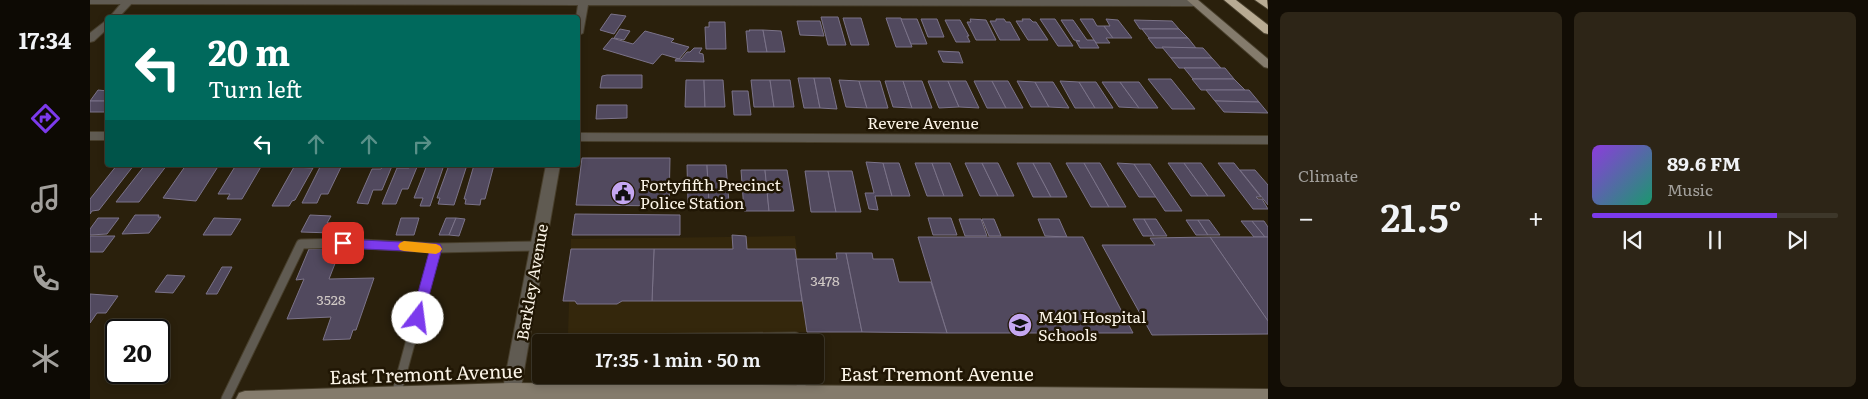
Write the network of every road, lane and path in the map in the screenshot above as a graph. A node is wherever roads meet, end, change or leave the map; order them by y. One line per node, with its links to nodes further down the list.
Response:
1 (1229, 0): 11 (highway)
2 (1260, 0): 7 (highway)
3 (90, 1): 4 (street)
4 (130, 1): 5 (street); 8 (street)
5 (584, 1): 6 (street); 9 (street)
6 (1194, 2): 13 (main road)
7 (1268, 6)
8 (115, 15)
9 (580, 22)
10 (105, 25): 12 (street)
11 (1268, 31)
12 (90, 39)
13 (1268, 65)
14 (90, 136): 15 (street)
15 (105, 136)
16 (580, 137): 17 (street, Revere Avenue)
17 (1268, 140)
18 (553, 167): 19 (street, Barkley Avenue)
19 (538, 246): 20 (lane); 24 (street, Barkley Avenue)
20 (436, 248): 23 (lane); 29 (lane)
21 (611, 384): 24 (main road, East Tremont Avenue)
22 (622, 384): 26 (main road, East Tremont Avenue)
23 (396, 395): 24 (main road, East Tremont Avenue); 30 (main road, East Tremont Avenue)
24 (511, 395)
25 (806, 395): 26 (main road, East Tremont Avenue); 27 (main road, East Tremont Avenue)
26 (640, 396)
27 (913, 397): 28 (main road, East Tremont Avenue)
28 (1268, 397)
29 (226, 399)
30 (245, 399)

